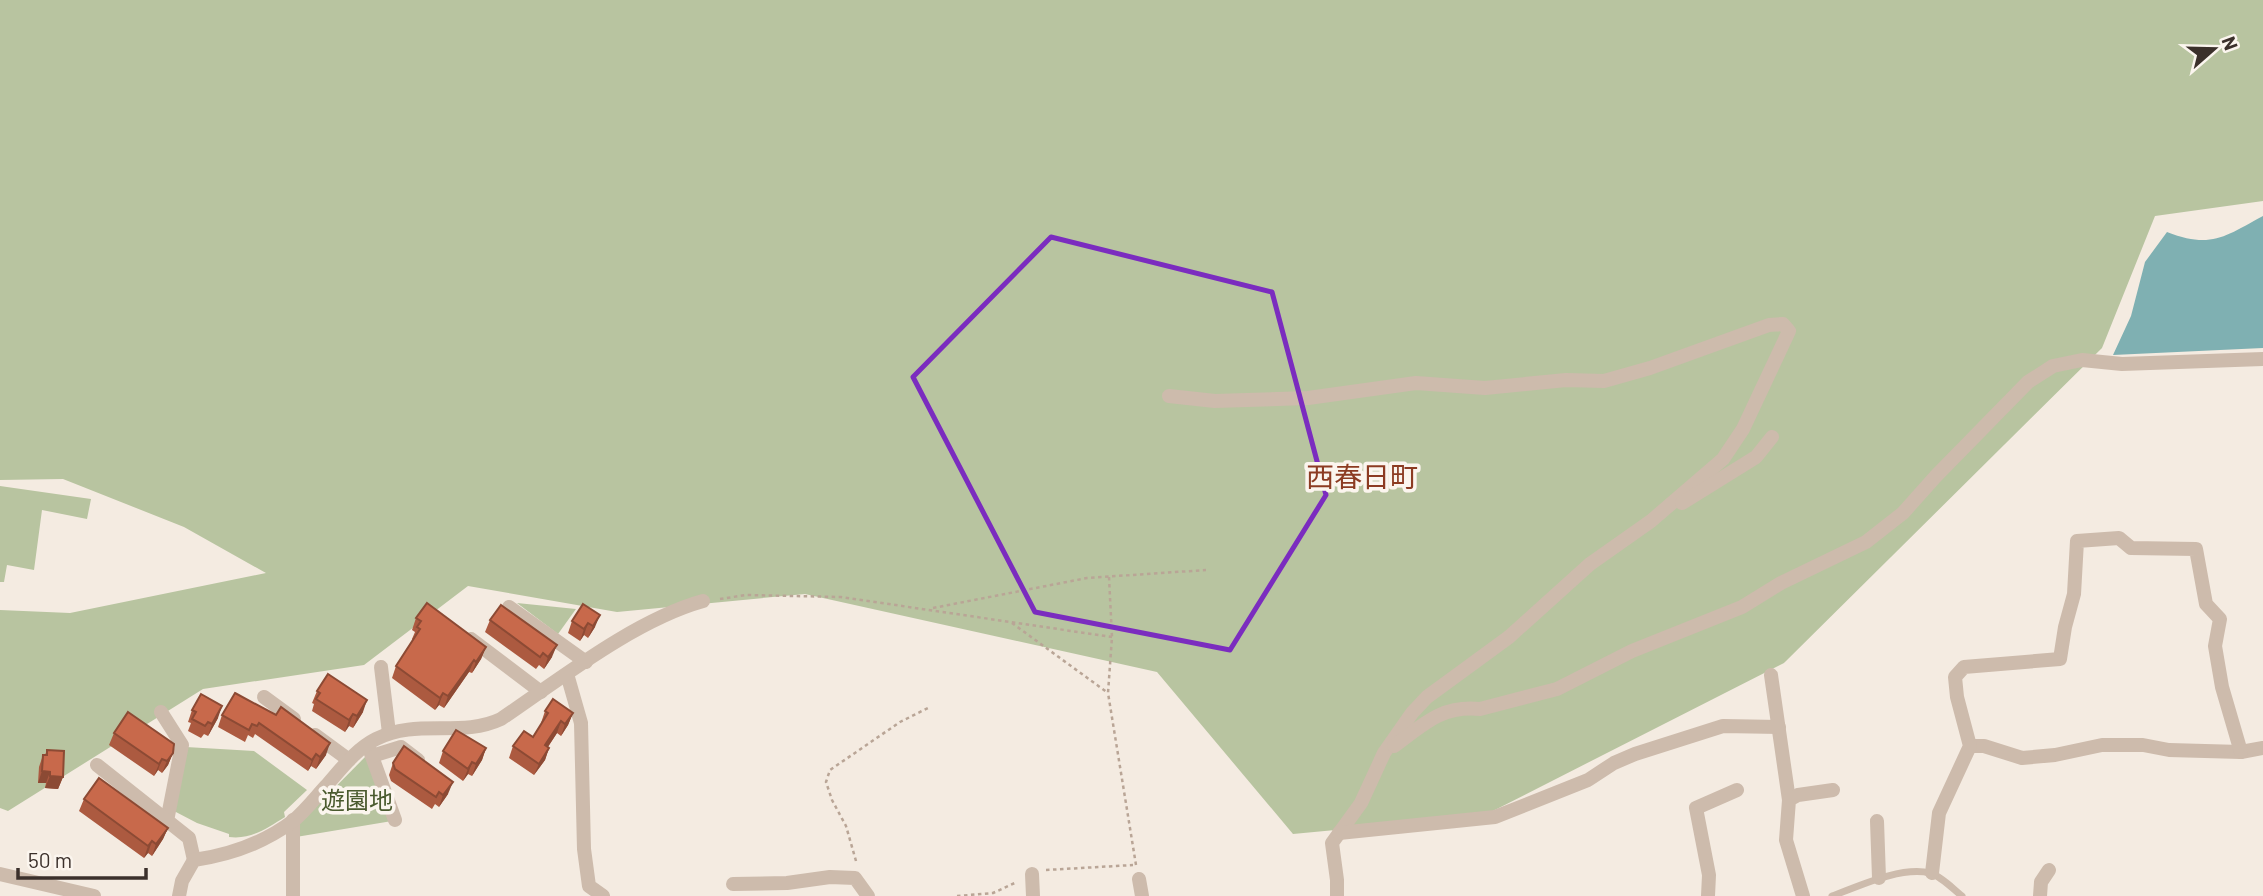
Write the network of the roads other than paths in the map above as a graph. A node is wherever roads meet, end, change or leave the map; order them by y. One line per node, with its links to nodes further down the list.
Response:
1 (2263, 359): 21 (street)
2 (1169, 396): 4 (street)
3 (1773, 437): 4 (street)
4 (1653, 520): 21 (street)
5 (703, 601): 8 (street)
6 (509, 607): 8 (street)
7 (459, 630): 12 (street)
8 (586, 662): 10 (street)
9 (381, 667): 16 (street)
10 (567, 674): 12 (street); 44 (street)
11 (1771, 675): 15 (street)
12 (541, 692): 16 (street)
13 (264, 697): 22 (street)
14 (161, 712): 30 (street)
15 (1779, 727): 27 (street); 32 (street)
16 (389, 733): 19 (street)
17 (1969, 746): 20 (street); 20 (street); 35 (street)
18 (2263, 748): 20 (street)
19 (370, 750): 22 (street); 24 (street); 29 (street)
20 (2241, 752)
21 (1384, 753): 32 (street)
22 (349, 760): 28 (street)
23 (97, 765): 30 (street)
24 (432, 770)
25 (1737, 790): 49 (street)
26 (1833, 790): 27 (street)
27 (1789, 800): 50 (street)
28 (293, 820): 33 (street); 43 (street)
29 (395, 820)
30 (167, 821): 33 (street)
31 (1877, 821): 38 (street)
32 (1339, 833): 48 (street)
33 (194, 860): 42 (street)
34 (2049, 870): 53 (street)
35 (1932, 873): 38 (lane); 52 (lane)
36 (0, 874): 41 (street)
37 (1032, 874): 46 (street)
38 (1879, 878): 51 (lane)
39 (1139, 879): 47 (street)
40 (733, 884): 45 (street)
41 (94, 896)
42 (179, 896)
43 (293, 896)
44 (603, 896)
45 (868, 896)
46 (1033, 896)
47 (1142, 896)
48 (1337, 896)
49 (1708, 896)
50 (1803, 896)
51 (1832, 896)
52 (1962, 896)
53 (2040, 896)

